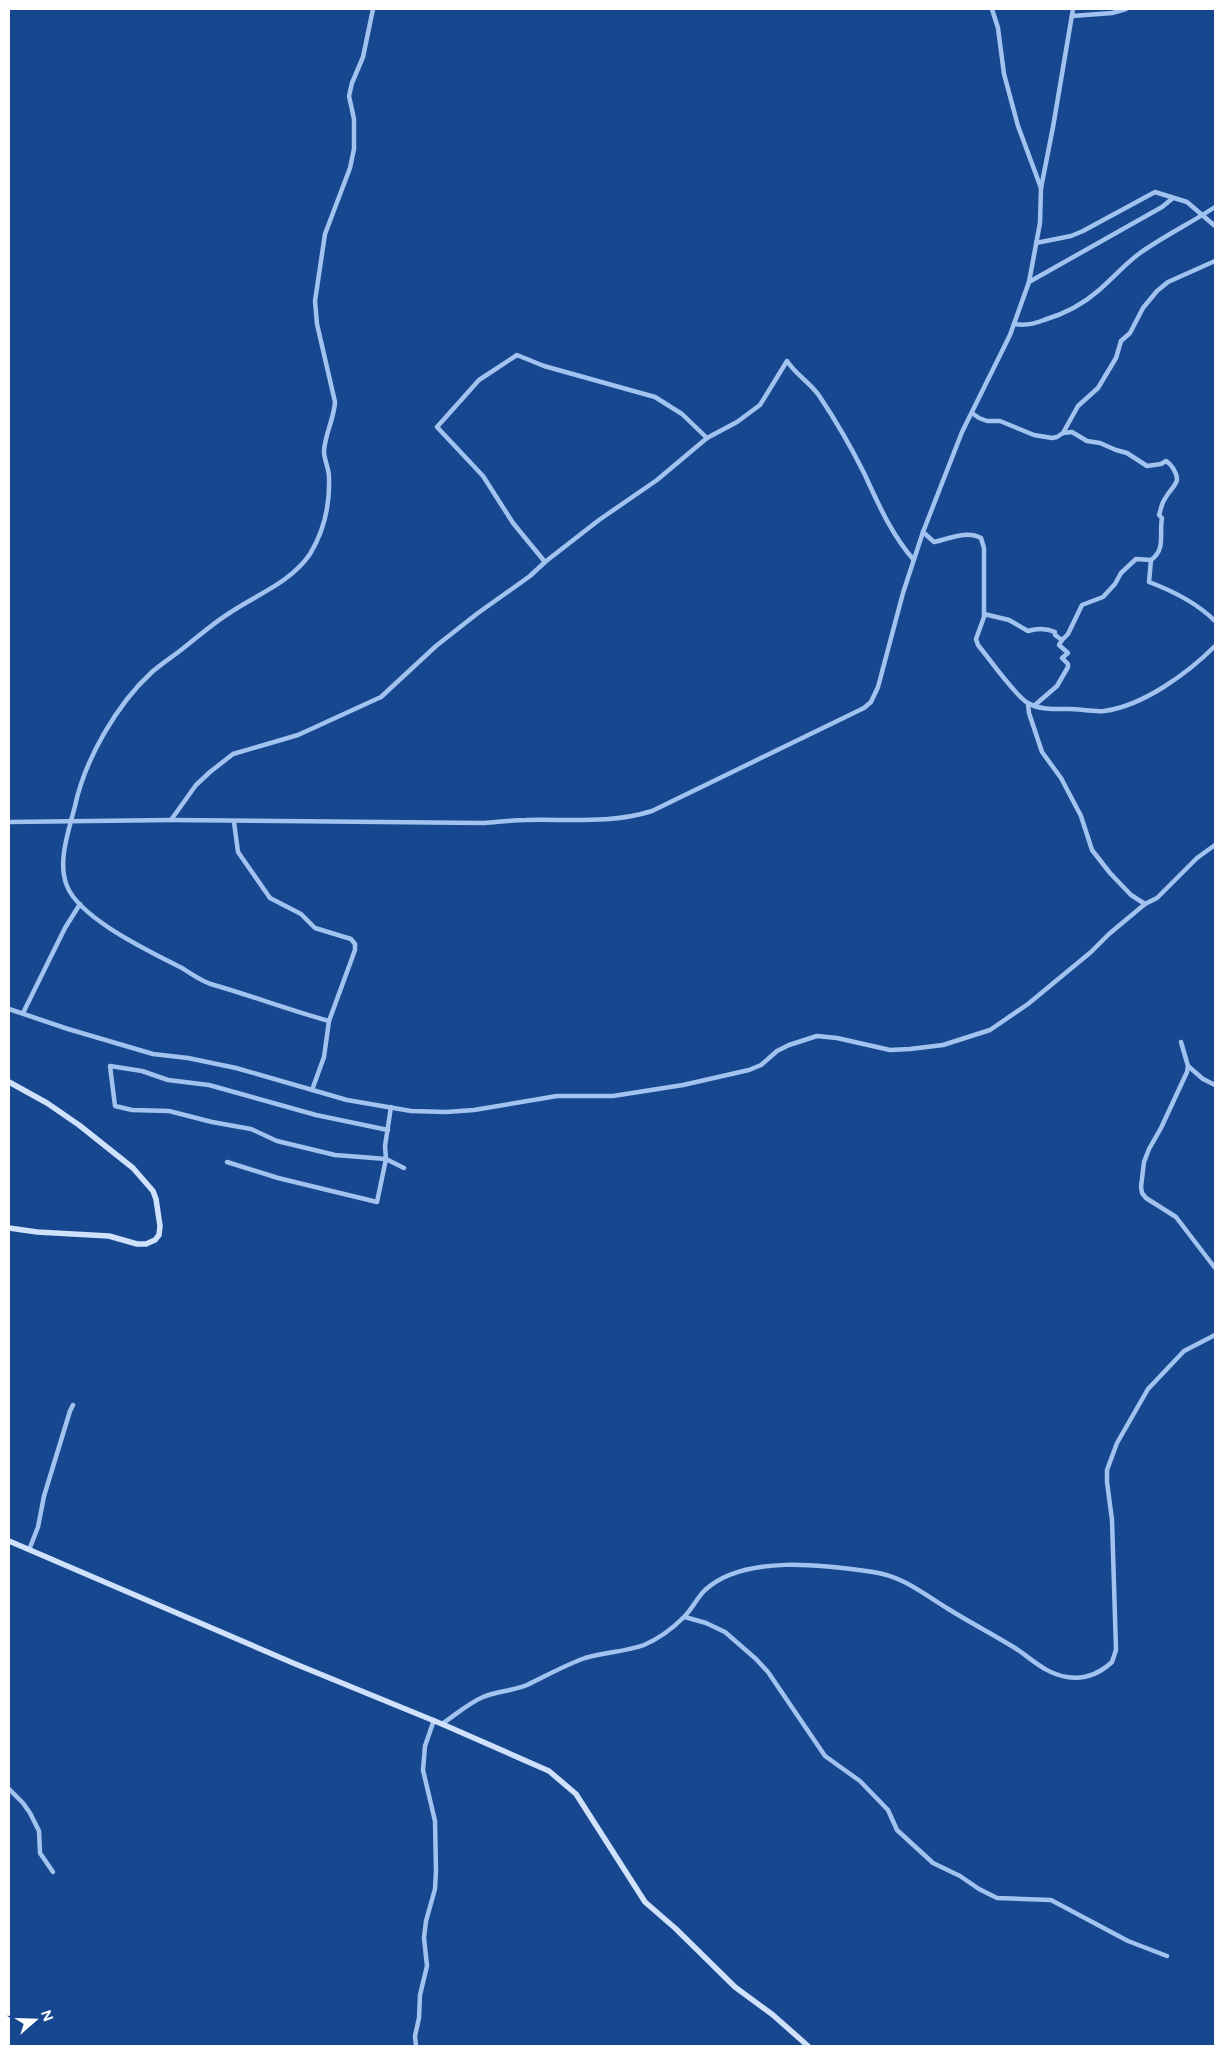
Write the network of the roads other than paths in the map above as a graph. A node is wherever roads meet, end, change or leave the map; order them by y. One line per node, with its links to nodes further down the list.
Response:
1 (373, 9): 29 (street)
2 (992, 9): 6 (street)
3 (1073, 9): 5 (street)
4 (1126, 9): 5 (street)
5 (1072, 16): 6 (street)
6 (1041, 188): 11 (street)
7 (1173, 198): 9 (street); 11 (street); 13 (street)
8 (1215, 206): 9 (street)
9 (1203, 214): 10 (street); 14 (street)
10 (1215, 226)
11 (1036, 243): 13 (street)
12 (1215, 261): 16 (street)
13 (1029, 282): 14 (street)
14 (1014, 324): 15 (street)
15 (972, 413): 16 (street); 18 (street)
16 (1063, 433): 20 (street)
17 (708, 438): 19 (street); 21 (street); 21 (street)
18 (922, 532): 19 (street); 22 (street)
19 (913, 559): 31 (street)
20 (1151, 560): 23 (street); 24 (street)
21 (544, 562): 28 (street)
22 (984, 614): 24 (street); 26 (street)
23 (1215, 621)
24 (1062, 640): 27 (street)
25 (1215, 646): 27 (street)
26 (1028, 704): 27 (street); 34 (street)
27 (1034, 705)
28 (171, 820): 29 (street); 31 (street)
29 (71, 821): 30 (street); 33 (street)
30 (9, 822)
31 (234, 822): 37 (street)
32 (1215, 845): 34 (street)
33 (80, 904): 36 (street); 37 (street)
34 (1145, 904): 43 (street)
35 (9, 1009): 36 (street)
36 (23, 1013): 42 (street)
37 (329, 1021): 42 (street)
38 (1182, 1042): 39 (street)
39 (1188, 1066): 41 (street); 49 (street)
40 (9, 1082): 48 (main road)
41 (1215, 1085)
42 (312, 1090): 43 (street)
43 (392, 1107): 44 (street)
44 (388, 1130): 45 (street); 45 (street)
45 (386, 1159): 46 (street); 47 (street)
46 (227, 1162)
47 (404, 1168)
48 (9, 1228)
49 (1215, 1268)
50 (1215, 1335): 54 (street)
51 (73, 1405): 53 (street)
52 (9, 1541): 53 (main road)
53 (29, 1550): 55 (main road)
54 (684, 1617): 56 (street); 59 (street)
55 (434, 1720): 56 (main road); 60 (street)
56 (442, 1724): 61 (main road)
57 (9, 1789): 58 (street)
58 (54, 1872)
59 (1167, 1956)
60 (416, 2046)
61 (808, 2046)

